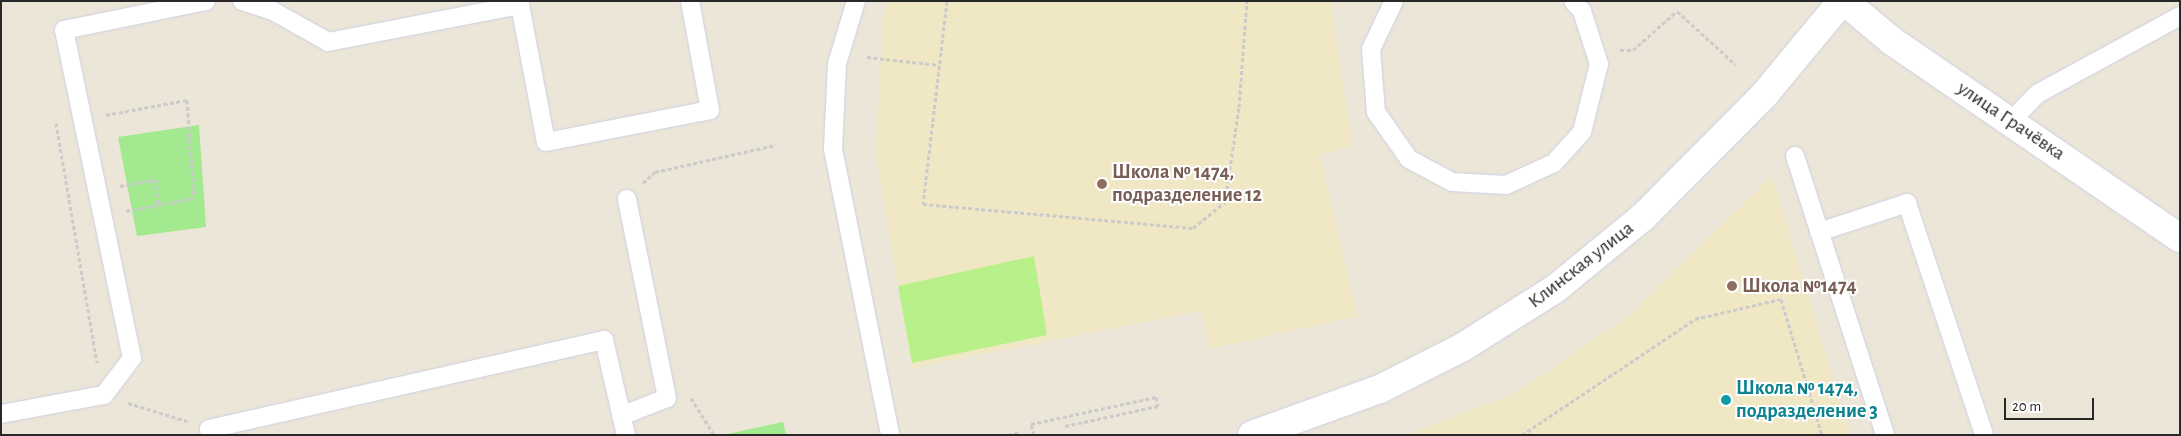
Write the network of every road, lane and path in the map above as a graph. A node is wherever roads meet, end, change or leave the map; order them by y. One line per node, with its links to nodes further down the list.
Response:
1 (206, 1): 22 (lane)
2 (242, 1): 10 (lane)
3 (690, 1): 10 (lane)
4 (856, 1): 38 (lane)
5 (948, 1): 15 (path)
6 (1246, 1): 15 (path)
7 (1394, 1): 9 (lane)
8 (1843, 1): 16 (street, улица Грачёвка); 41 (street, Клинская улица)
9 (1582, 5)
10 (272, 6)
11 (2180, 16): 16 (lane)
12 (1624, 47): 14 (path)
13 (867, 57): 15 (path)
14 (1735, 64)
15 (940, 65)
16 (2011, 121): 28 (street, улица Грачёвка)
17 (108, 124): 26 (path)
18 (776, 145): 24 (path)
19 (1795, 156): 27 (lane)
20 (119, 177): 21 (path)
21 (121, 186): 22 (path); 23 (path); 26 (path)
22 (97, 191): 29 (lane)
23 (122, 194)
24 (627, 199): 30 (lane)
25 (124, 203): 26 (path)
26 (158, 205)
27 (1819, 232): 44 (lane); 45 (lane)
28 (2180, 238)
29 (104, 395): 31 (lane); 34 (path)
30 (667, 398): 32 (lane); 37 (path)
31 (1, 414)
32 (621, 416): 34 (lane); 36 (lane)
33 (1065, 426): 40 (path)
34 (210, 432)
35 (1020, 432): 39 (path)
36 (626, 435)
37 (714, 435)
38 (890, 435)
39 (1008, 435)
40 (1034, 435)
41 (1252, 435)
42 (1522, 435): 43 (path)
43 (1822, 435)
44 (1885, 435)
45 (1984, 435)

